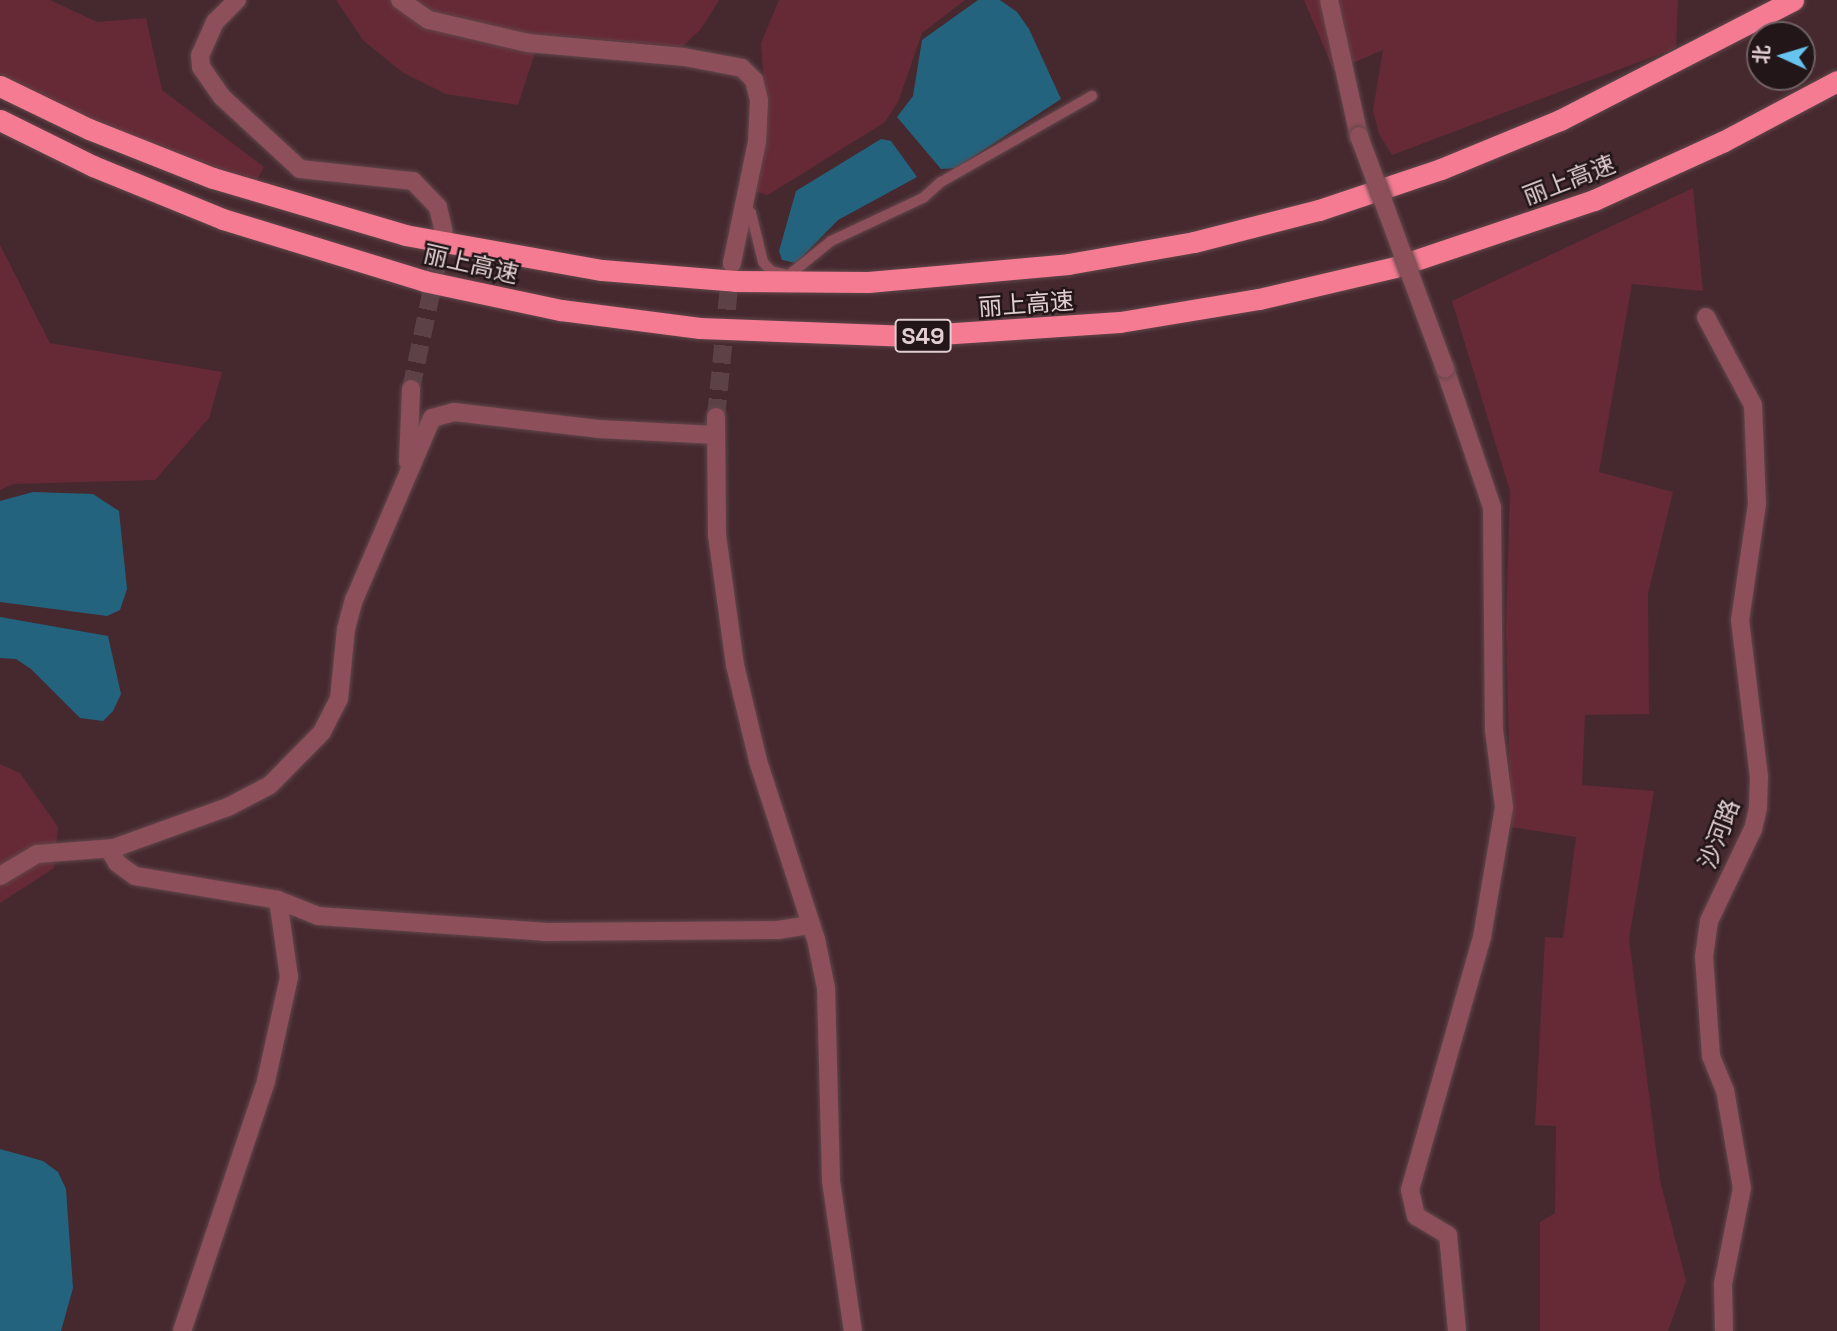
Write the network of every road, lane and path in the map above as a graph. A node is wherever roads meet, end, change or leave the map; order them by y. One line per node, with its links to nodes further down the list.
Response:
1 (237, 0): 10 (street)
2 (400, 0): 9 (street)
3 (1329, 0): 21 (street, bridge)
4 (1793, 0): 6 (highway, 丽上高速 / S49)
5 (1837, 82): 8 (highway, 丽上高速 / S49)
6 (0, 86)
7 (1092, 96): 9 (lane)
8 (0, 120)
9 (743, 205): 11 (street)
10 (444, 233)
11 (732, 263)
12 (1706, 317): 22 (street, 沙河路)
13 (411, 389): 14 (street)
14 (407, 475): 15 (street); 18 (street)
15 (109, 849): 16 (street); 17 (street)
16 (0, 876)
17 (278, 900): 18 (street); 19 (street)
18 (811, 925): 20 (street)
19 (182, 1331)
20 (853, 1331)
21 (1457, 1331)
22 (1724, 1331)

